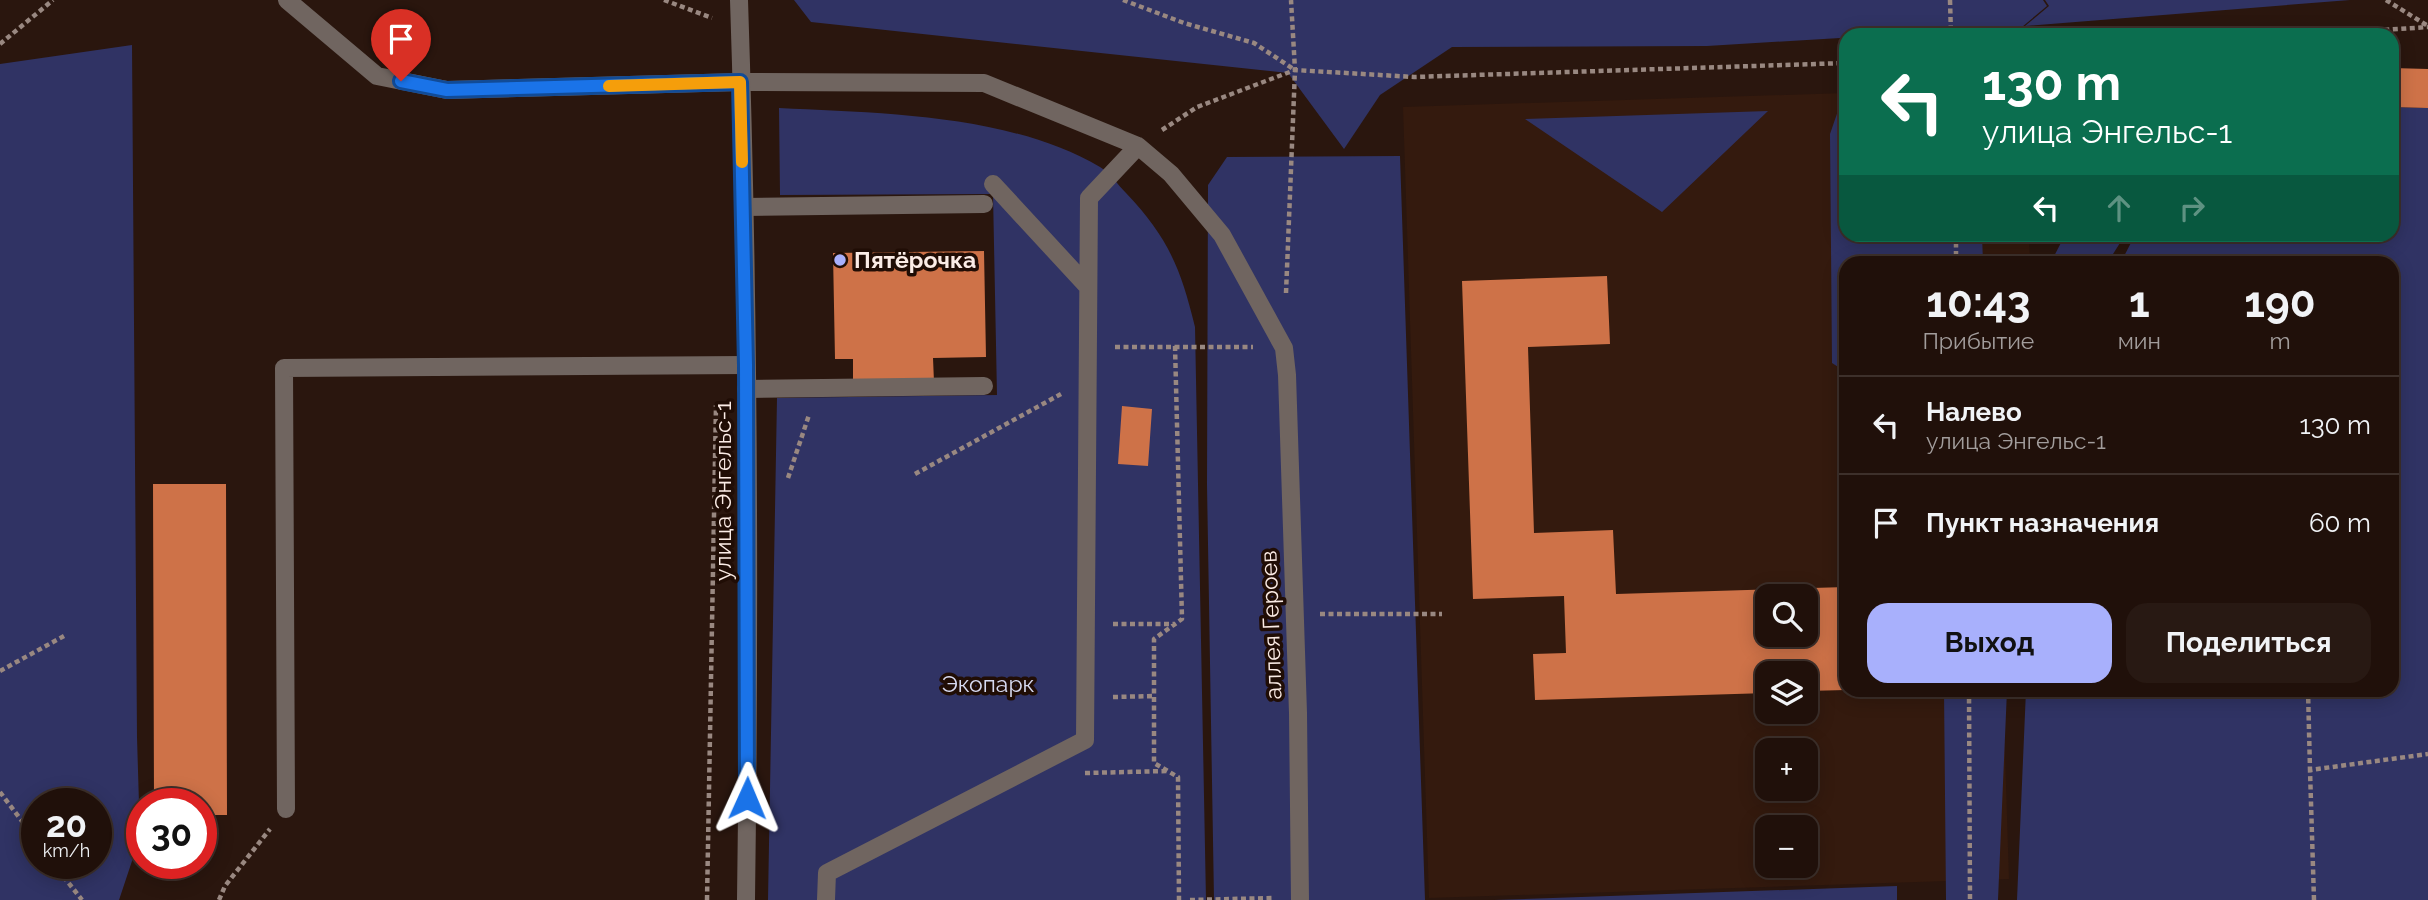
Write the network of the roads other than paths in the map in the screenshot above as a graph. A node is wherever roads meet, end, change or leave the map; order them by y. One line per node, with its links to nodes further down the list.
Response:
1 (288, 0): 3 (street)
2 (739, 0): 3 (street, улица Энгельс-1)
3 (740, 82): 4 (street); 7 (street, улица Энгельс-1)
4 (1138, 146): 8 (street); 13 (street, аллея Героев)
5 (993, 184): 8 (street)
6 (984, 204): 7 (street)
7 (743, 207): 9 (street, улица Энгельс-1)
8 (1088, 287): 15 (street)
9 (746, 365): 11 (street, улица Энгельс-1); 12 (street)
10 (984, 386): 11 (street)
11 (746, 389): 14 (street, улица Энгельс-1)
12 (286, 810)
13 (1300, 898)
14 (746, 900)
15 (826, 900)

